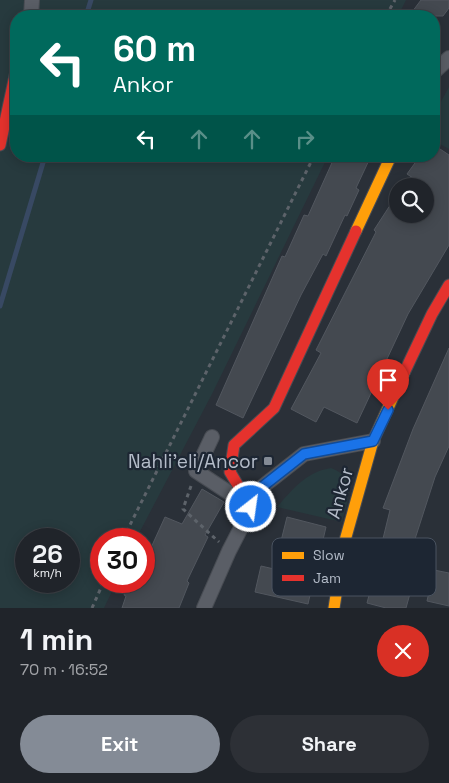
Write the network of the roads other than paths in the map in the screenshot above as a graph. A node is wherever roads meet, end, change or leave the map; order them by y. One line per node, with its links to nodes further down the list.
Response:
1 (10, 93): 2 (street)
2 (0, 145)
3 (388, 162): 7 (street)
4 (449, 285): 6 (street, Ankor)
5 (212, 437): 8 (street)
6 (373, 441): 7 (street); 9 (street, Ankor)
7 (251, 507): 8 (street)
8 (243, 523): 10 (street)
9 (346, 538)
10 (204, 608)

